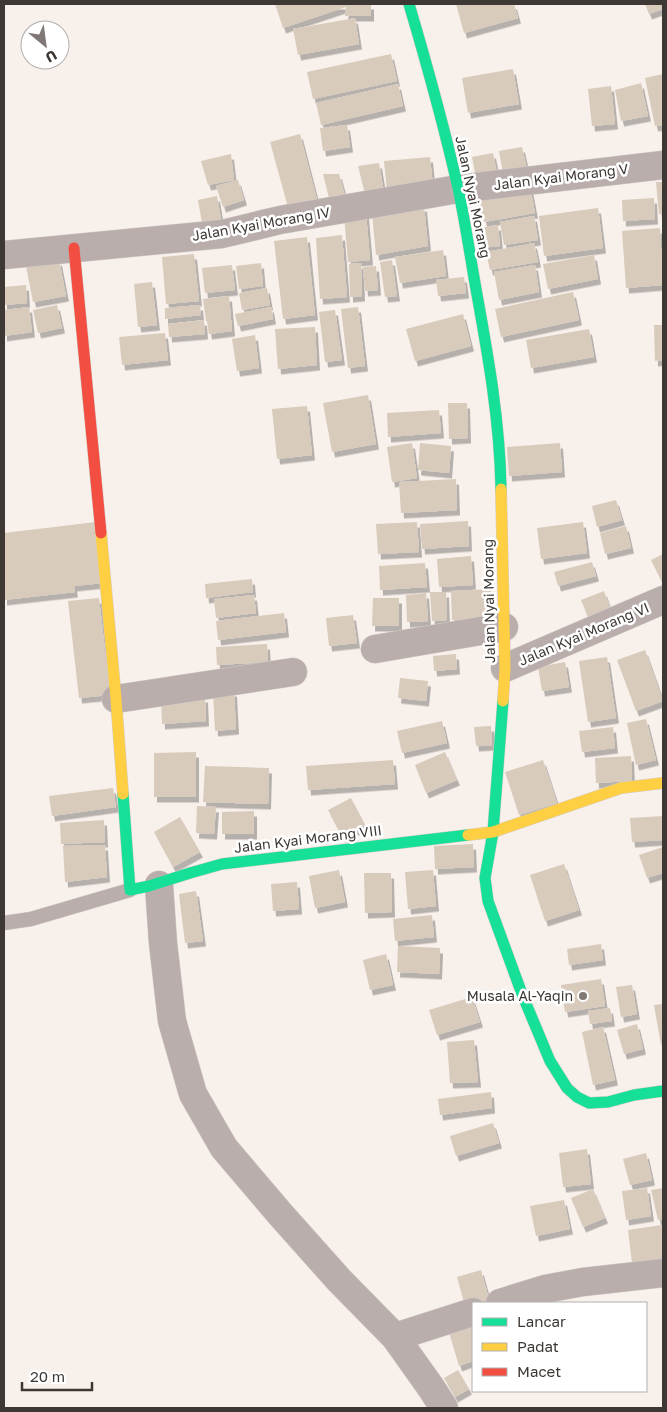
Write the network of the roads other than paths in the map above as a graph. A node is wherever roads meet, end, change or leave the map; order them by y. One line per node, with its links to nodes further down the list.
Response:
1 (409, 4): 3 (street, Jalan Nyai Morang)
2 (663, 165): 3 (street, Jalan Kyai Morang V)
3 (458, 189): 4 (street, Jalan Kyai Morang IV); 7 (street, Jalan Nyai Morang)
4 (83, 248): 5 (street, Jalan Kyai Morang IV); 11 (street)
5 (4, 255)
6 (663, 600): 9 (street, Jalan Kyai Morang VI)
7 (504, 627): 8 (street); 9 (street, Jalan Nyai Morang)
8 (376, 649)
9 (505, 668): 13 (street, Jalan Nyai Morang)
10 (293, 672): 11 (street)
11 (128, 697): 14 (street)
12 (663, 783): 13 (street, Jalan Kyai Morang VIII)
13 (493, 832): 14 (street, Jalan Kyai Morang VIII); 16 (street, Jalan Nyai Morang)
14 (147, 887): 15 (lane); 21 (street)
15 (4, 923)
16 (663, 1091)
17 (663, 1273): 18 (street)
18 (545, 1296): 19 (street)
19 (506, 1302)
20 (472, 1312): 21 (street)
21 (395, 1337): 22 (street)
22 (444, 1408)

